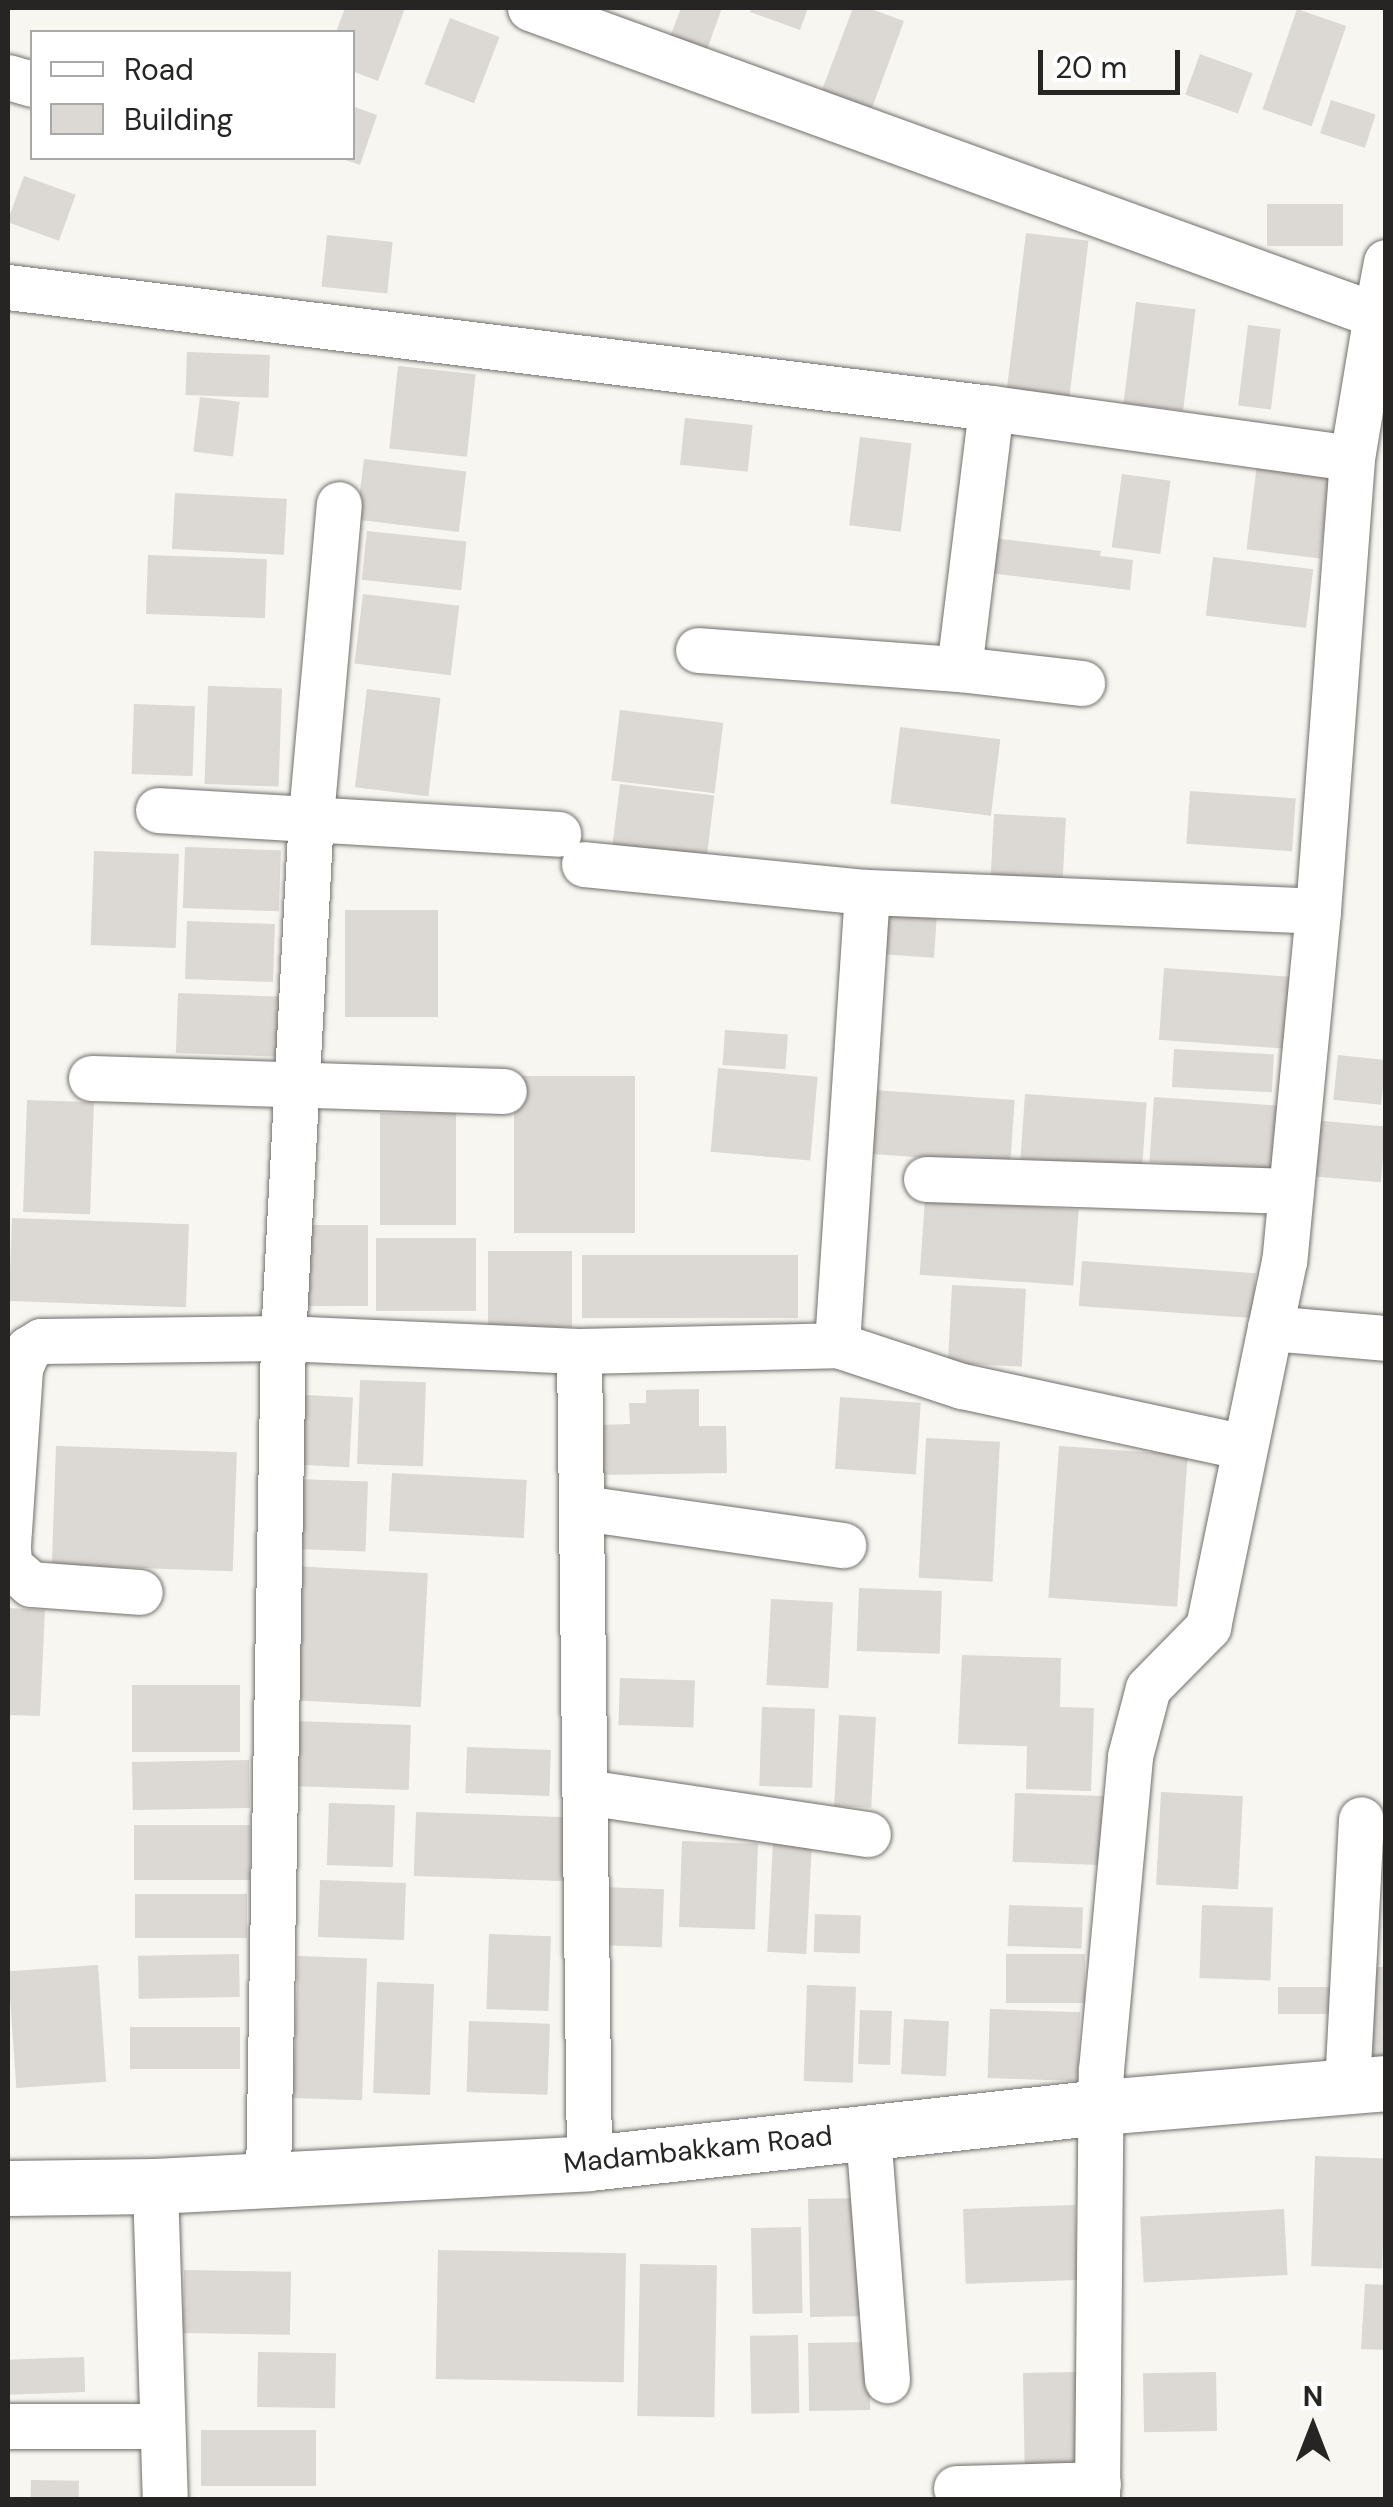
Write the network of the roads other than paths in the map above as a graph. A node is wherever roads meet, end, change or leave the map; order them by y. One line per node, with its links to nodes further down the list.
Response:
1 (530, 8): 4 (street)
2 (1386, 262): 4 (street)
3 (8, 287): 5 (street)
4 (1376, 315): 6 (street)
5 (991, 408): 6 (street); 9 (street)
6 (1352, 458): 14 (street)
7 (339, 504): 12 (street)
8 (698, 650): 9 (street)
9 (959, 669): 10 (street)
10 (1082, 683)
11 (158, 810): 12 (street)
12 (311, 816): 13 (street); 16 (street)
13 (867, 892): 14 (street); 23 (street)
14 (1318, 911): 19 (street)
15 (91, 1078): 16 (street)
16 (296, 1086): 17 (street); 21 (street)
17 (504, 1091)
18 (926, 1179): 19 (street)
19 (1290, 1191): 20 (street)
20 (1270, 1328): 22 (street); 25 (street)
21 (283, 1338): 24 (street); 28 (street); 37 (street)
22 (1386, 1338)
23 (837, 1345): 24 (street); 25 (street)
24 (579, 1351): 26 (street)
25 (1243, 1447): 34 (street)
26 (582, 1508): 27 (street); 30 (street)
27 (843, 1545)
28 (8, 1546): 29 (street)
29 (140, 1592)
30 (586, 1792): 32 (street); 36 (street)
31 (1361, 1820): 33 (street)
32 (868, 1834)
33 (1366, 2084): 34 (street, Madambakkam Road)
34 (1101, 2106): 35 (street, Madambakkam Road); 44 (street)
35 (868, 2133): 36 (street, Madambakkam Road); 40 (street)
36 (589, 2164): 37 (street, Madambakkam Road)
37 (268, 2178): 38 (street, Madambakkam Road)
38 (155, 2186): 39 (street, Madambakkam Road); 42 (street)
39 (8, 2188)
40 (886, 2380)
41 (8, 2426): 42 (street)
42 (162, 2426): 45 (street)
43 (956, 2488): 44 (street)
44 (1098, 2492)
45 (166, 2500)

